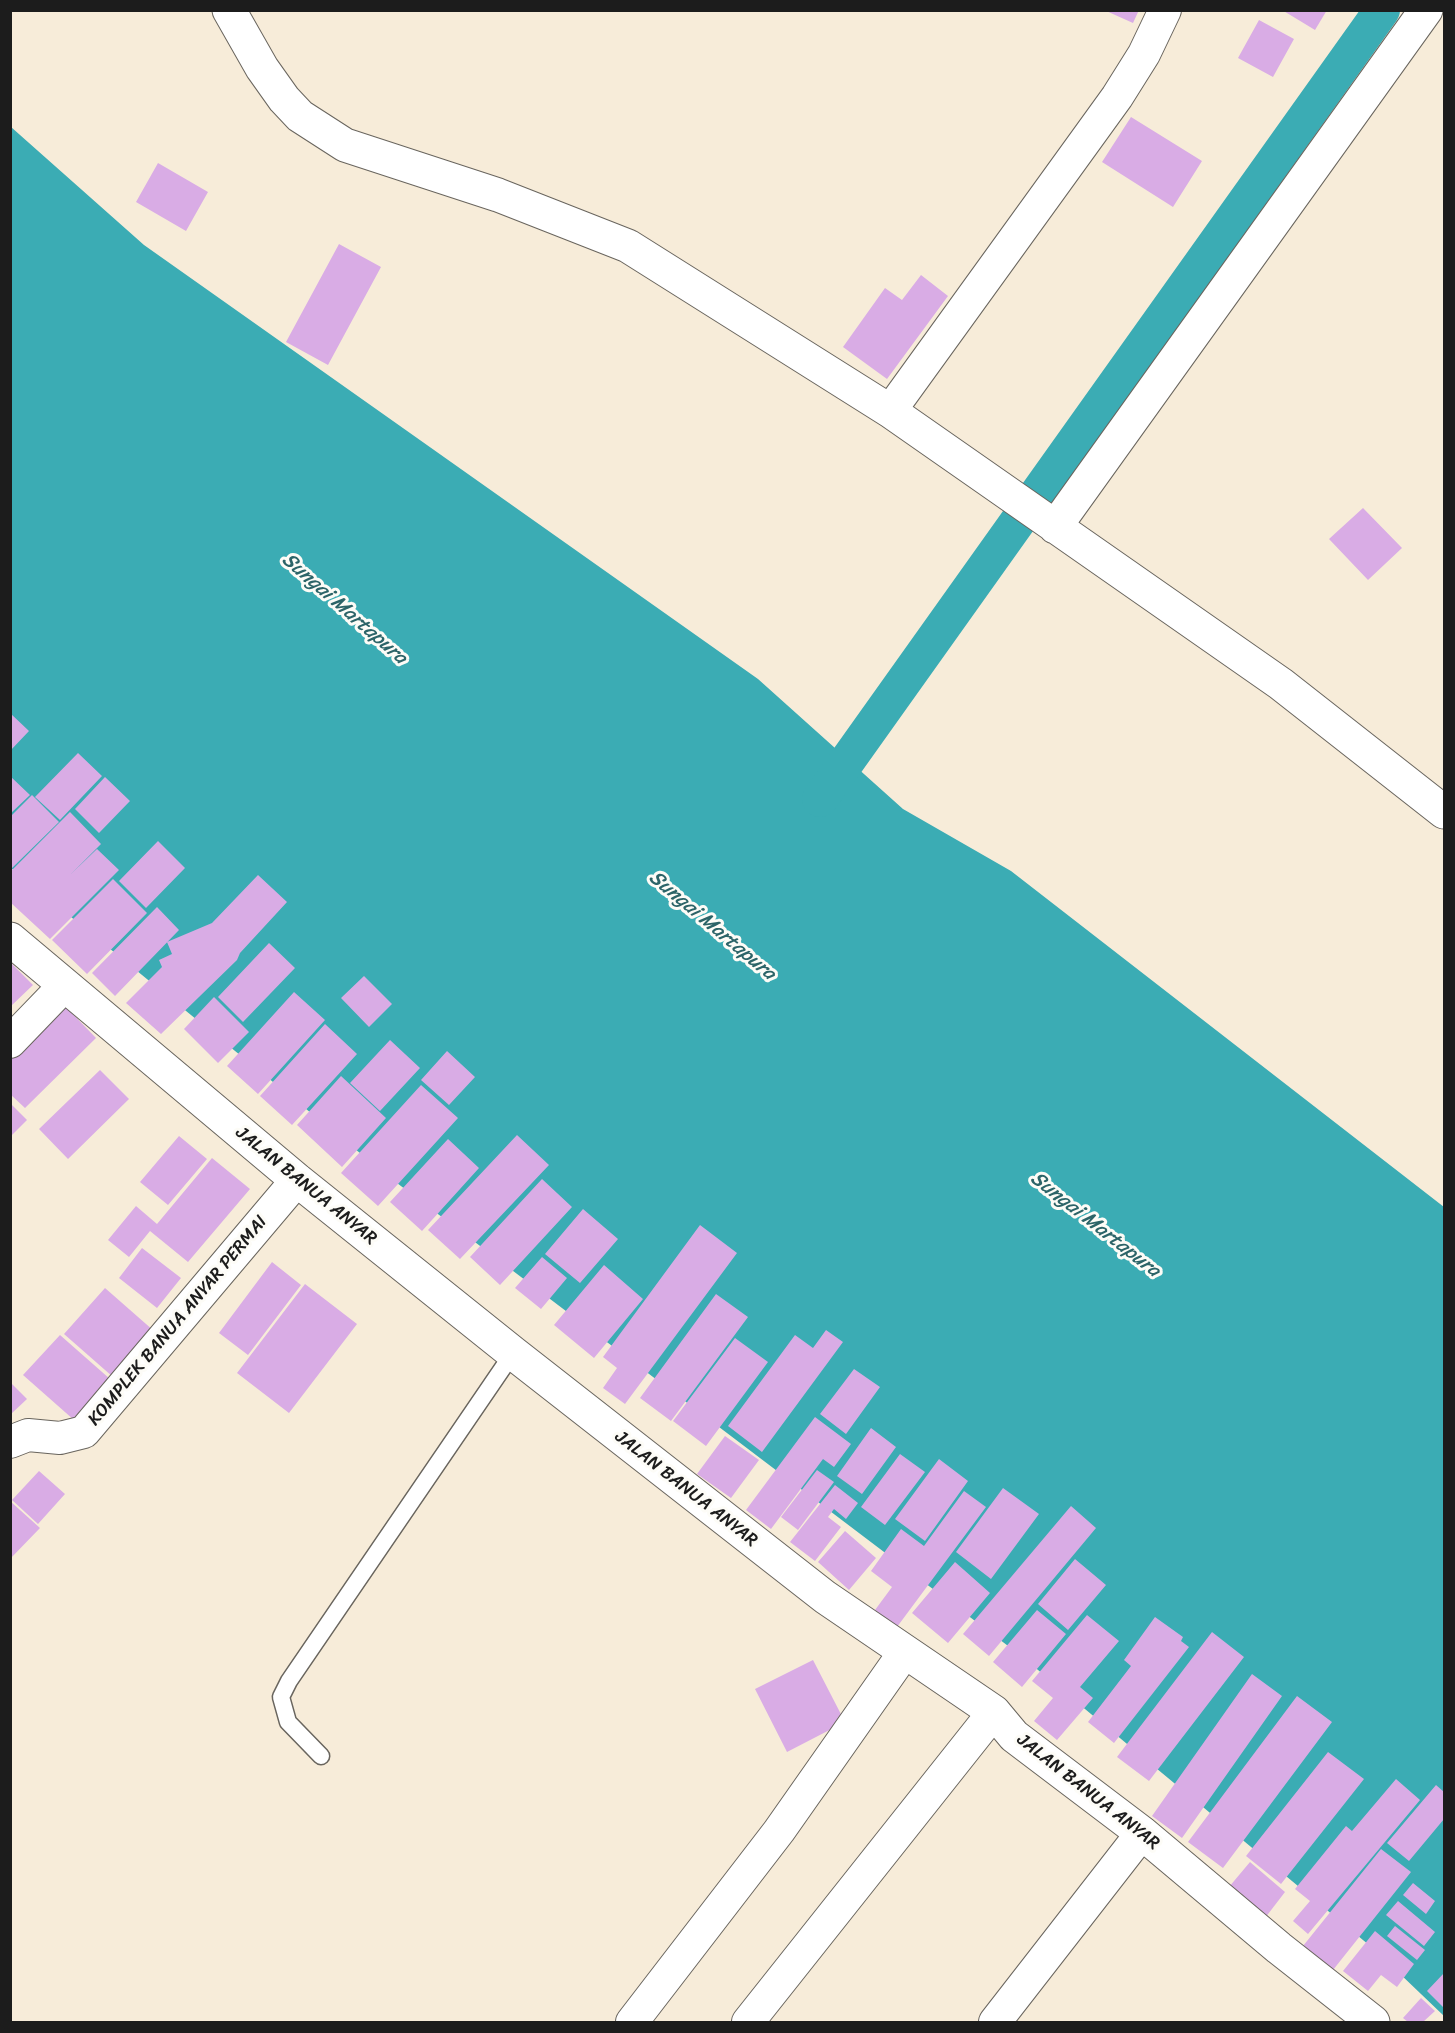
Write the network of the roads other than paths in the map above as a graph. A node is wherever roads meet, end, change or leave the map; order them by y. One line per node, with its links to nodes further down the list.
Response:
1 (230, 10): 4 (street)
2 (1165, 10): 4 (street)
3 (1426, 10): 5 (street)
4 (890, 411): 5 (street)
5 (1034, 513): 6 (street)
6 (1444, 812)
7 (10, 939): 8 (street, JALAN BANUA ANYAR)
8 (64, 987): 9 (street); 10 (street, JALAN BANUA ANYAR)
9 (10, 1042)
10 (297, 1180): 11 (street, JALAN BANUA ANYAR); 12 (street, KOMPLEK BANUA ANYAR PERMAI)
11 (513, 1353): 13 (street, JALAN BANUA ANYAR); 15 (lane)
12 (10, 1442)
13 (904, 1653): 14 (street, JALAN BANUA ANYAR); 17 (street)
14 (994, 1712): 16 (street, JALAN BANUA ANYAR); 18 (street)
15 (321, 1756)
16 (1142, 1833): 19 (street); 20 (street, JALAN BANUA ANYAR)
17 (632, 2022)
18 (748, 2022)
19 (995, 2022)
20 (1373, 2022)

